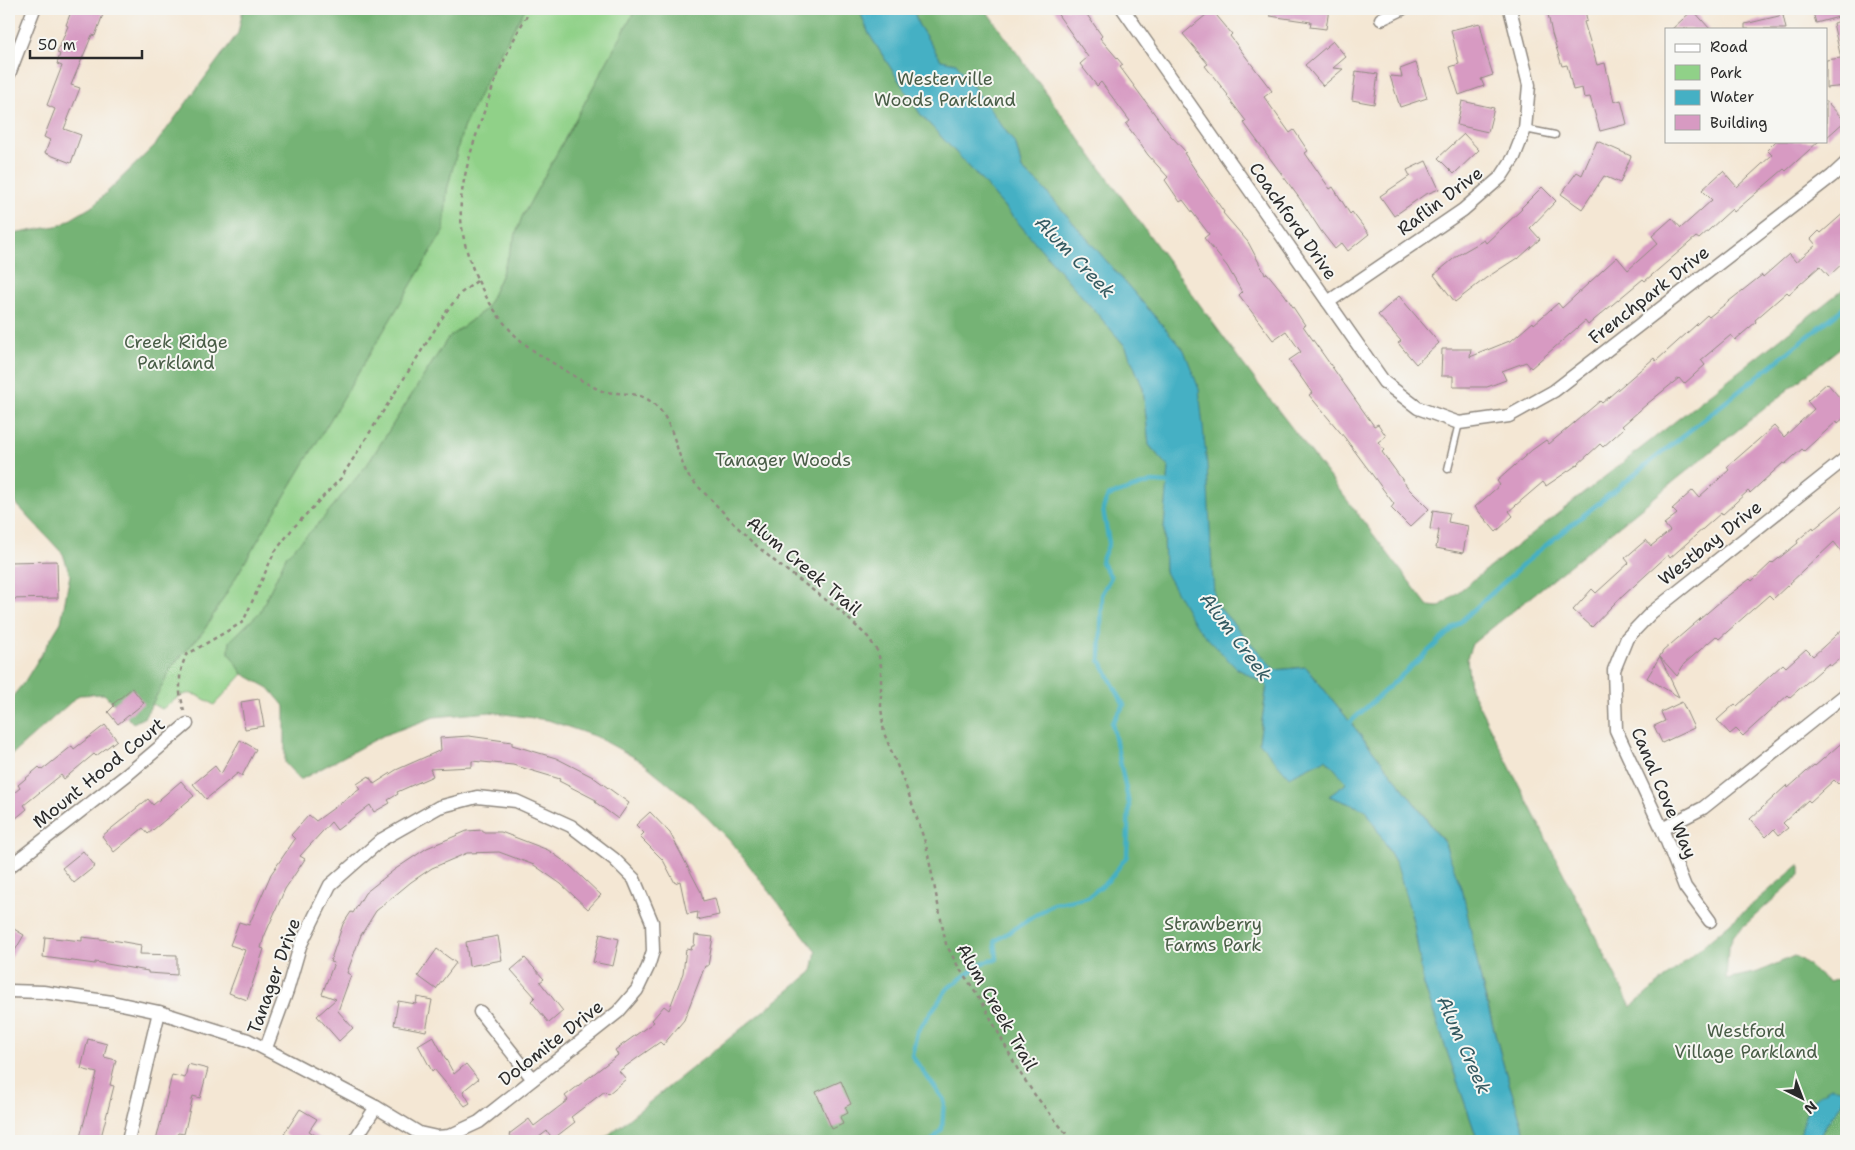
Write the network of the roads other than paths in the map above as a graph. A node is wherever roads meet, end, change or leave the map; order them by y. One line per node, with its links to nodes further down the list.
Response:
1 (34, 9): 6 (street)
2 (1123, 9): 10 (street, Coachford Drive)
3 (1402, 9): 5 (street)
4 (1510, 9): 7 (street, Raflin Drive)
5 (1381, 19)
6 (9, 74)
7 (1524, 129): 8 (lane); 10 (street, Raflin Drive)
8 (1554, 134)
9 (1846, 163): 11 (street, Frenchpark Drive)
10 (1328, 302): 11 (street, Coachford Drive)
11 (1459, 423): 13 (lane)
12 (1846, 458): 14 (street, Westbay Drive)
13 (1448, 469)
14 (1614, 670): 17 (street, Canal Cove Way)
15 (1846, 694): 17 (street)
16 (188, 724): 18 (street, Mount Hood Court)
17 (1662, 829): 20 (street, Canal Cove Way)
18 (9, 867)
19 (647, 906): 24 (street, Tanager Drive); 25 (street, Dolomite Drive)
20 (1710, 921)
21 (9, 991): 22 (street, Dolomite Drive)
22 (159, 1012): 24 (street, Dolomite Drive); 27 (street)
23 (480, 1012): 25 (street)
24 (266, 1048): 26 (street, Dolomite Drive)
25 (532, 1079): 26 (street, Dolomite Drive)
26 (376, 1107): 28 (street)
27 (128, 1141)
28 (354, 1141)

